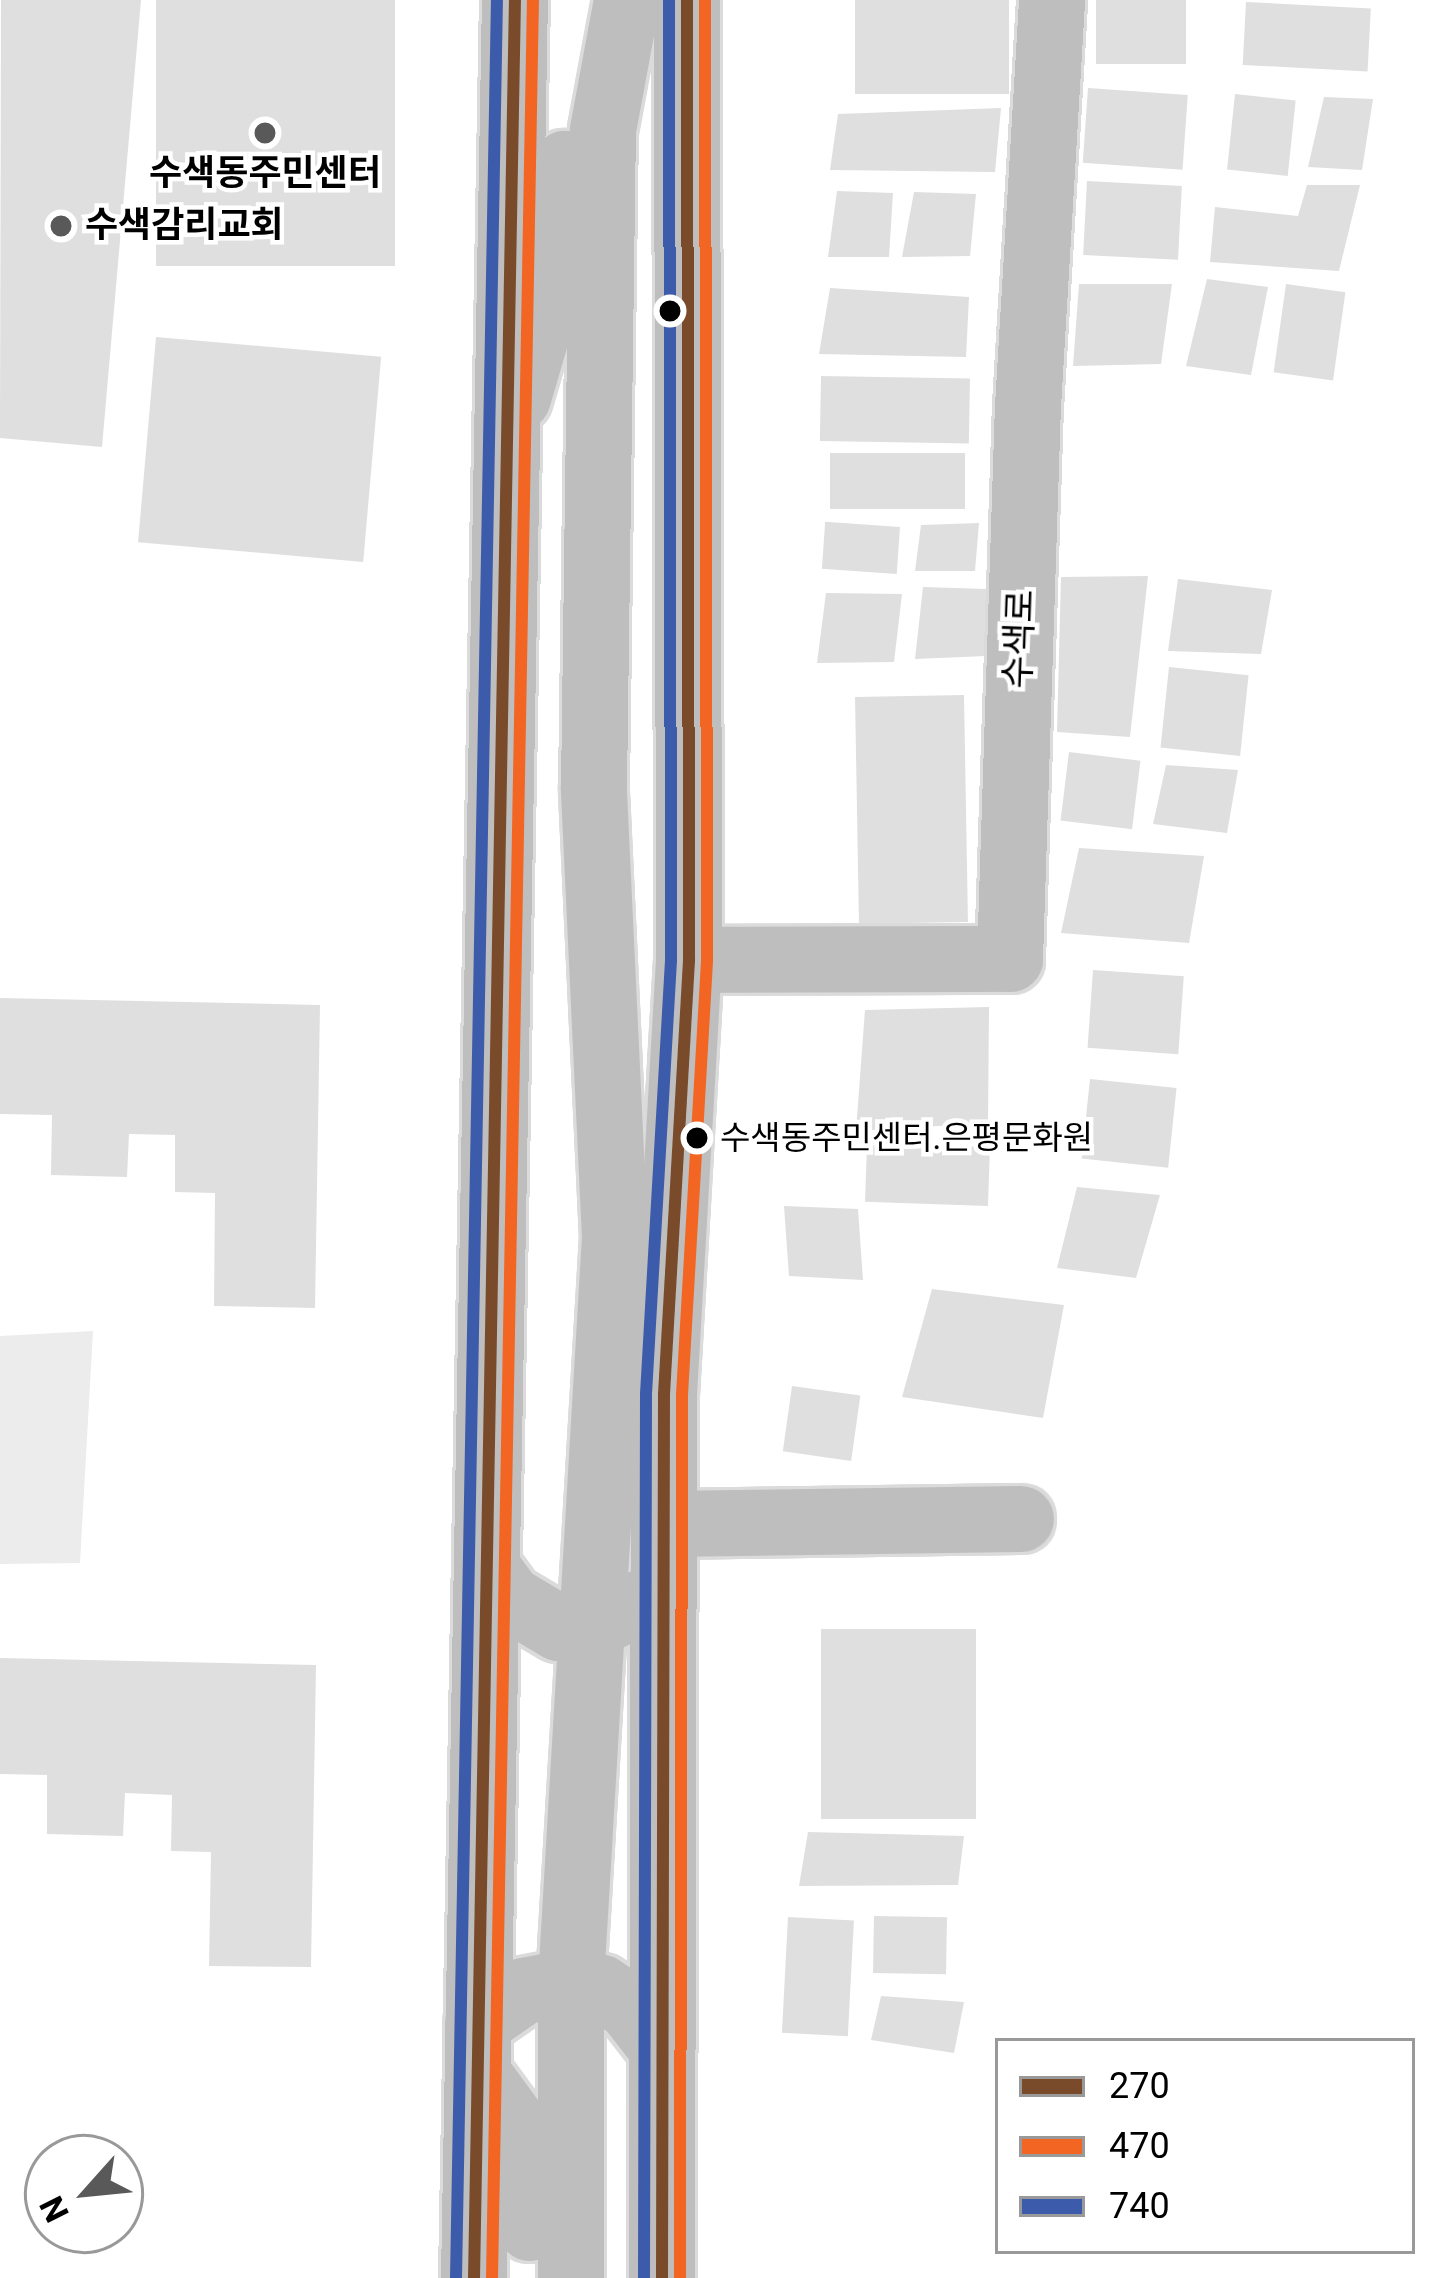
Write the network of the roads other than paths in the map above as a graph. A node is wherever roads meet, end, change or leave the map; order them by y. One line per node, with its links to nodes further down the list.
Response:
1 (515, 0): 6 (main road)
2 (584, 0): 6 (main road)
3 (627, 0): 12 (main road)
4 (687, 0): 7 (main road)
5 (1052, 0): 7 (main road, 수색로)
6 (504, 449): 10 (main road)
7 (689, 960): 9 (main road)
8 (1021, 1520): 9 (main road)
9 (668, 1524): 11 (main road)
10 (488, 1569): 12 (main road); 15 (main road)
11 (663, 1593): 12 (main road); 14 (main road)
12 (593, 1625): 13 (main road)
13 (571, 1982): 14 (main road); 15 (main road); 18 (main road)
14 (661, 2047): 19 (main road)
15 (478, 2048): 16 (main road); 17 (main road)
16 (474, 2278)
17 (531, 2278)
18 (572, 2278)
19 (662, 2278)

